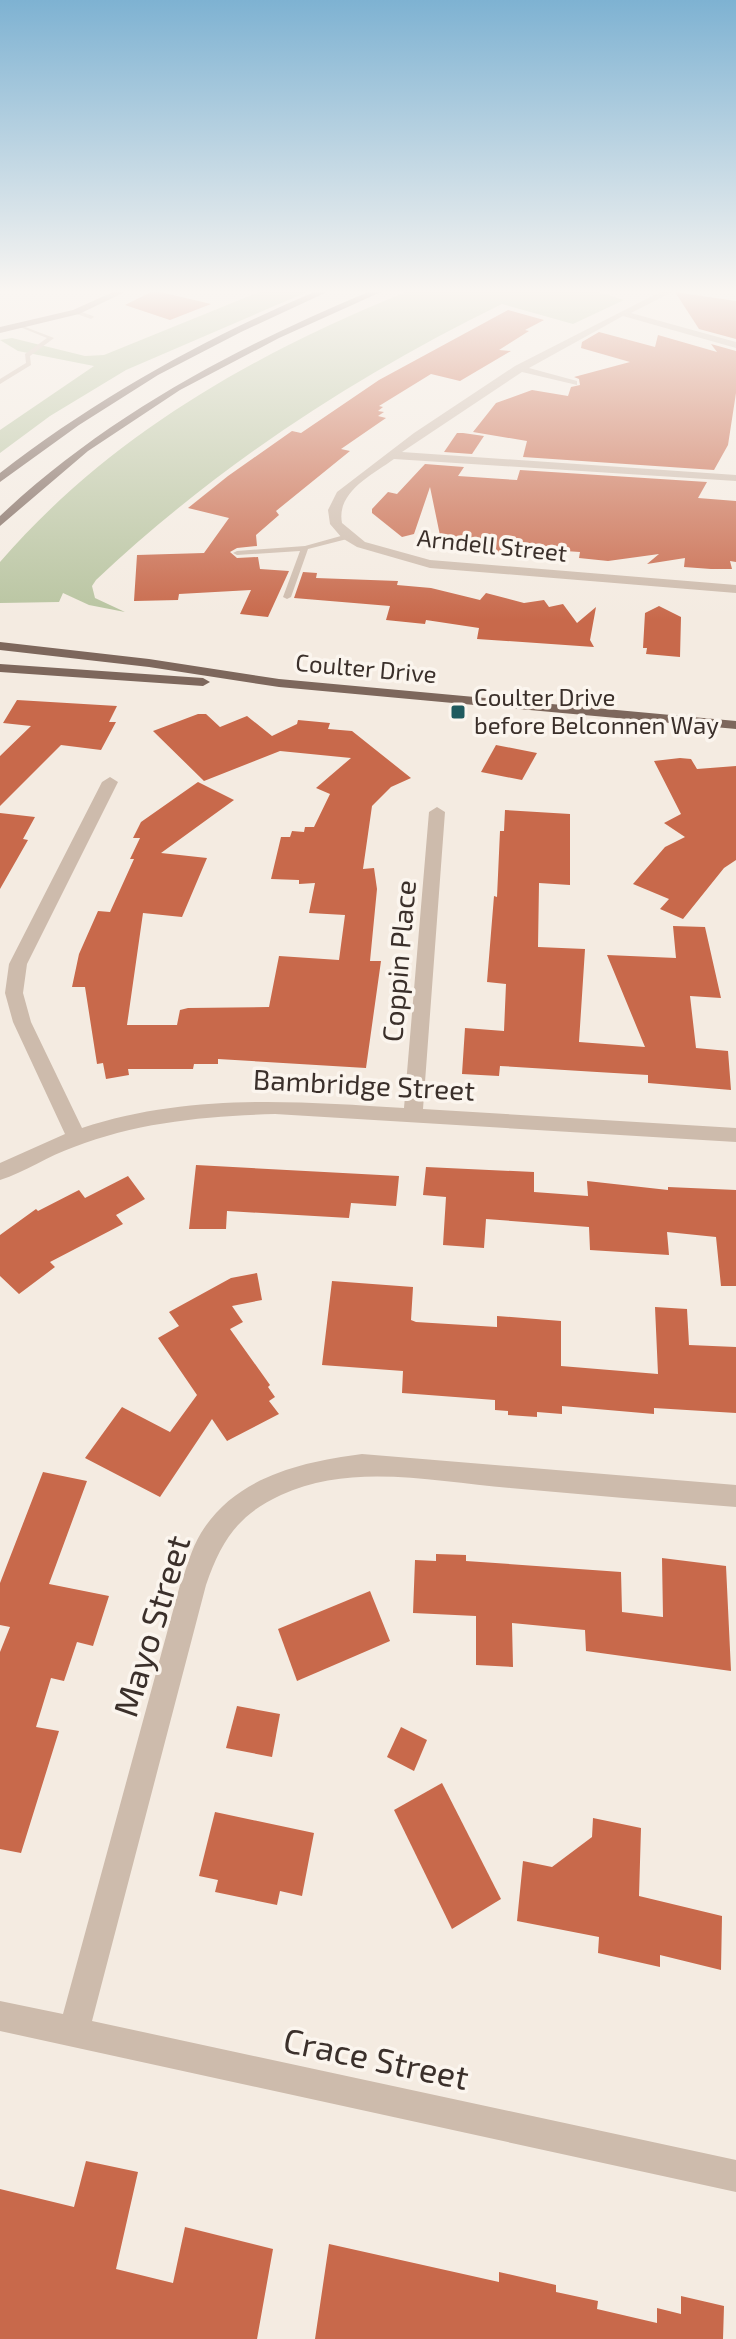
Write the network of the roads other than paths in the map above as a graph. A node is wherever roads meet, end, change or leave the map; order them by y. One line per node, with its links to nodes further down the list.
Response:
1 (110, 401): 6 (main road)
2 (156, 401): 7 (main road)
3 (466, 401): 4 (street)
4 (391, 455): 5 (street); 8 (street)
5 (736, 478)
6 (0, 479)
7 (0, 522)
8 (348, 536): 9 (lane); 11 (street, Arndell Street)
9 (305, 548): 10 (lane); 12 (lane)
10 (237, 553)
11 (736, 589)
12 (287, 597)
13 (0, 643): 15 (main road, Coulter Drive)
14 (5, 669): 15 (main road, Coulter Drive)
15 (279, 683): 16 (main road, Coulter Drive)
16 (736, 725)
17 (110, 782): 21 (street)
18 (437, 812): 19 (street, Coppin Place)
19 (413, 1115): 20 (street, Bambridge Street); 21 (street, Bambridge Street)
20 (736, 1135)
21 (76, 1136): 22 (street, Bambridge Street)
22 (0, 1172)
23 (736, 1496): 25 (street, Mayo Street)
24 (0, 2016): 25 (street, Crace Street)
25 (74, 2032): 26 (street, Crace Street)
26 (736, 2176)

